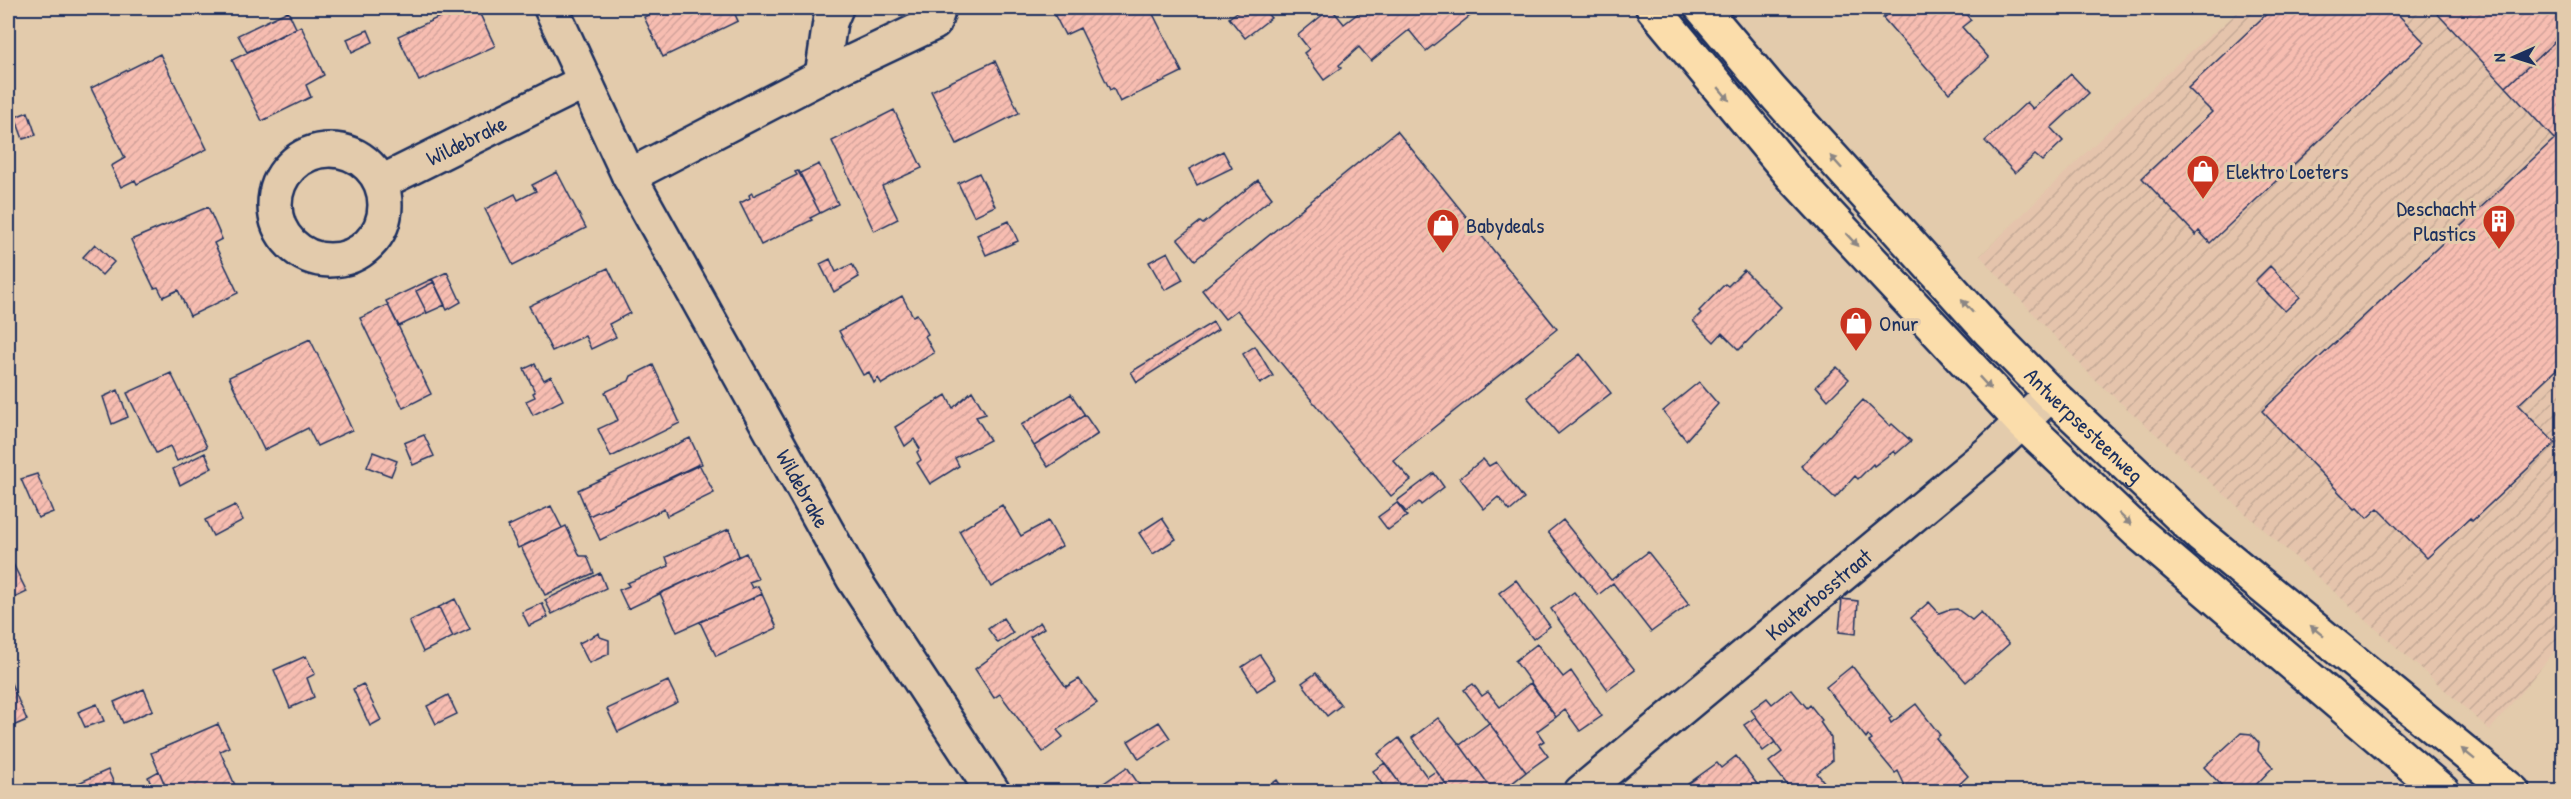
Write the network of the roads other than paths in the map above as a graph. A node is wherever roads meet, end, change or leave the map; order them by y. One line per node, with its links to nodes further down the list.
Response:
1 (550, 8): 7 (street, Wildebrake)
2 (836, 8): 6 (street)
3 (939, 8): 6 (street)
4 (1653, 8): 11 (main road, Antwerpsesteenweg, one-way to 11)
5 (1702, 8): 10 (main road, Antwerpsesteenweg, one-way to 5)
6 (822, 76): 8 (street)
7 (584, 82): 8 (street, Wildebrake); 9 (street, Wildebrake)
8 (629, 176): 12 (street, Wildebrake)
9 (382, 182)
10 (2051, 394): 11 (street, Kouterbosstraat); 15 (main road, Antwerpsesteenweg, one-way to 10)
11 (2022, 422): 13 (street, Kouterbosstraat); 14 (main road, Antwerpsesteenweg, one-way to 14)
12 (993, 792)
13 (1581, 792)
14 (2443, 792)
15 (2513, 792)

